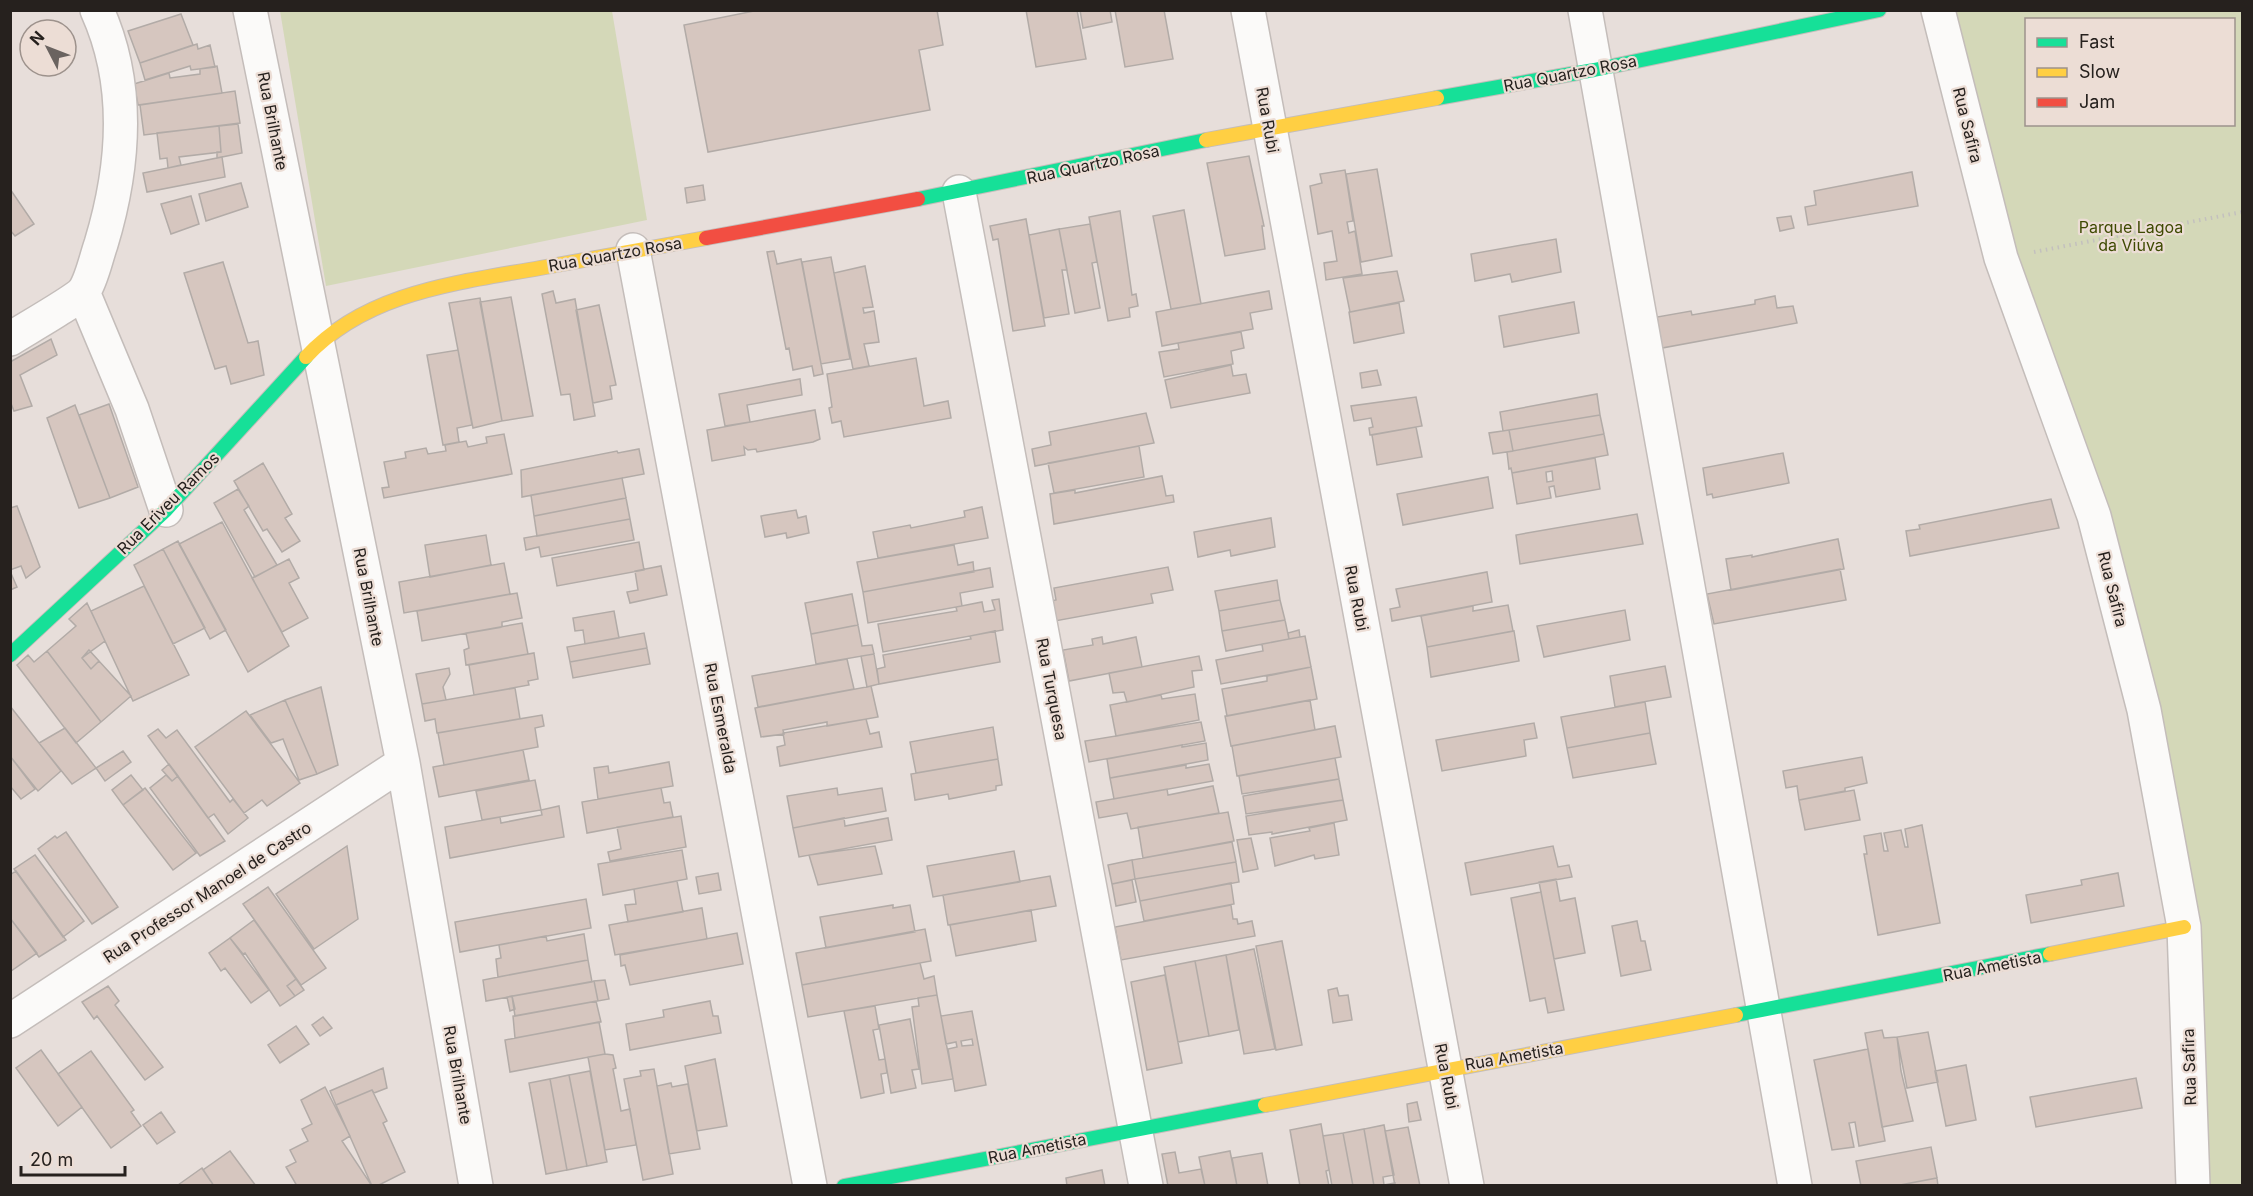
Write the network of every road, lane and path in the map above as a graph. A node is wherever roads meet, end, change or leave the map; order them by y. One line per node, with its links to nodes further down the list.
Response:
1 (97, 10): 13 (street)
2 (250, 10): 15 (street, Rua Brilhante)
3 (1248, 10): 8 (street, Rua Rubi)
4 (1585, 10): 7 (street)
5 (1879, 10): 7 (street, Rua Quartzo Rosa)
6 (1938, 10): 12 (street, Rua Safira)
7 (1594, 70): 8 (street, Rua Quartzo Rosa); 20 (street)
8 (1269, 127): 9 (street, Rua Quartzo Rosa); 22 (street, Rua Rubi)
9 (959, 192): 11 (street, Rua Quartzo Rosa); 23 (street, Rua Turquesa)
10 (2242, 212): 12 (path)
11 (633, 250): 15 (street, Rua Quartzo Rosa); 25 (street, Rua Esmeralda)
12 (2001, 258): 19 (street, Rua Safira)
13 (83, 292): 14 (street); 16 (street)
14 (10, 339)
15 (318, 344): 16 (street, Rua Eriveu Ramos); 18 (street, Rua Brilhante)
16 (166, 510): 17 (street, Rua Eriveu Ramos)
17 (10, 655)
18 (403, 763): 21 (street, Rua Professor Manoel de Castro); 24 (street, Rua Brilhante)
19 (2184, 927): 20 (street, Rua Ametista); 30 (street, Rua Safira)
20 (1765, 1011): 22 (street, Rua Ametista); 29 (street)
21 (10, 1021)
22 (1446, 1069): 23 (street, Rua Ametista); 28 (street, Rua Rubi)
23 (1135, 1129): 26 (street, Rua Ametista); 27 (street, Rua Turquesa)
24 (470, 1182)
25 (810, 1185)
26 (844, 1185)
27 (1146, 1185)
28 (1467, 1185)
29 (1796, 1185)
30 (2193, 1185)

